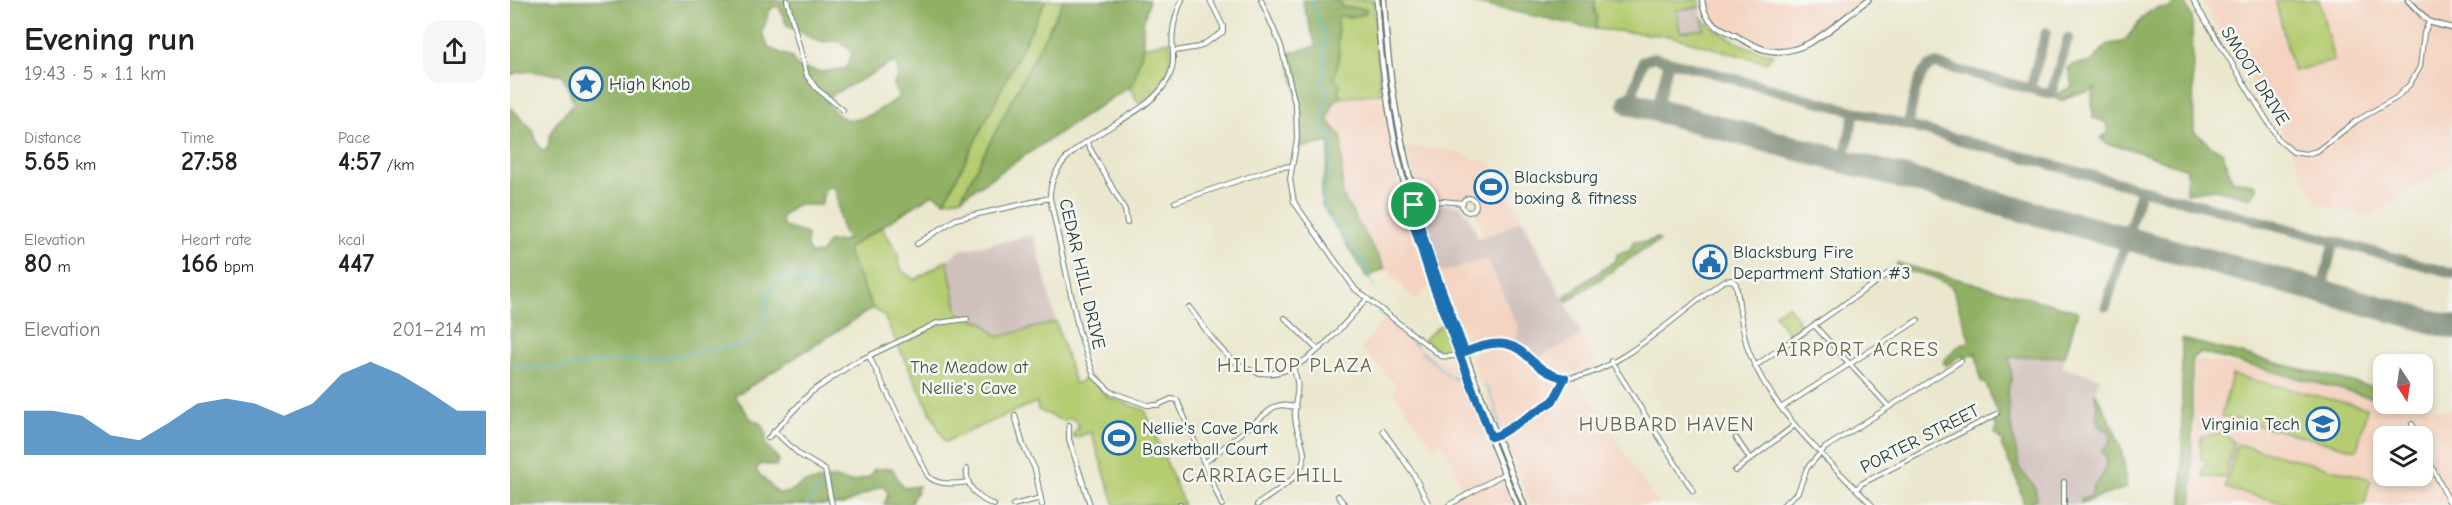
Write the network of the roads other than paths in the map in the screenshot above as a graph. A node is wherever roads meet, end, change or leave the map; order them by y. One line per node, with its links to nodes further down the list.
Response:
1 (787, 0): 13 (street)
2 (1182, 0): 12 (street, CEDAR HILL DRIVE)
3 (1210, 0): 12 (street)
4 (1261, 0): 15 (street)
5 (1702, 0): 6 (main road)
6 (1868, 0)
7 (2193, 0): 10 (street, SMOOT DRIVE)
8 (2408, 0): 10 (main road)
9 (1380, 1): 19 (main road); 20 (main road)
10 (2429, 22): 11 (main road)
11 (2452, 28)
12 (1175, 51): 14 (street, CEDAR HILL DRIVE)
13 (843, 110)
14 (1087, 143): 16 (street, CEDAR HILL DRIVE); 21 (street)
15 (1291, 166): 17 (street); 24 (street)
16 (1050, 198): 22 (street); 53 (street, CEDAR HILL DRIVE)
17 (1175, 202)
18 (1463, 203): 19 (street)
19 (1414, 205): 20 (street); 31 (main road)
20 (1408, 207): 31 (main road)
21 (1127, 223)
22 (917, 244)
23 (1889, 273): 29 (street)
24 (1367, 299): 30 (street); 31 (street)
25 (1189, 307): 37 (street)
26 (1285, 318): 30 (street)
27 (966, 319): 32 (street)
28 (1918, 320): 35 (street)
29 (1814, 325): 35 (street); 36 (street)
30 (1318, 350): 37 (street)
31 (1462, 353): 38 (street); 48 (main road)
32 (869, 357): 46 (street); 58 (street)
33 (1611, 361): 36 (street); 38 (street); 61 (street)
34 (1961, 361): 40 (street)
35 (1849, 364): 40 (street); 41 (street)
36 (1755, 366): 41 (street)
37 (1293, 368): 39 (street)
38 (1565, 378): 48 (street)
39 (1296, 407): 53 (street); 70 (street)
40 (1889, 407): 51 (street)
41 (1781, 408): 45 (street)
42 (1997, 414): 60 (street, PORTER STREET)
43 (1015, 415): 63 (street)
44 (1069, 425): 68 (street)
45 (1795, 425): 51 (street); 52 (street)
46 (774, 431): 49 (street); 64 (street)
47 (1383, 431): 72 (street)
48 (1494, 436): 57 (main road)
49 (768, 438)
50 (1736, 438): 52 (street)
51 (1821, 452): 60 (street); 76 (street)
52 (1750, 459): 56 (street)
53 (1204, 463): 69 (street)
54 (967, 469): 58 (street)
55 (2433, 469): 79 (street)
56 (1736, 471)
57 (1507, 472): 73 (street); 74 (main road); 75 (main road)
58 (968, 482): 65 (street)
59 (2064, 482): 78 (street)
60 (1857, 489): 77 (street)
61 (1693, 491)
62 (1338, 496): 71 (street)
63 (1041, 498): 66 (street); 67 (street)
64 (832, 505)
65 (994, 505)
66 (1012, 505)
67 (1042, 505)
68 (1090, 505)
69 (1222, 505)
70 (1257, 505)
71 (1345, 505)
72 (1429, 505)
73 (1449, 505)
74 (1517, 505)
75 (1524, 505)
76 (1783, 505)
77 (1872, 505)
78 (2064, 505)
79 (2451, 505)

